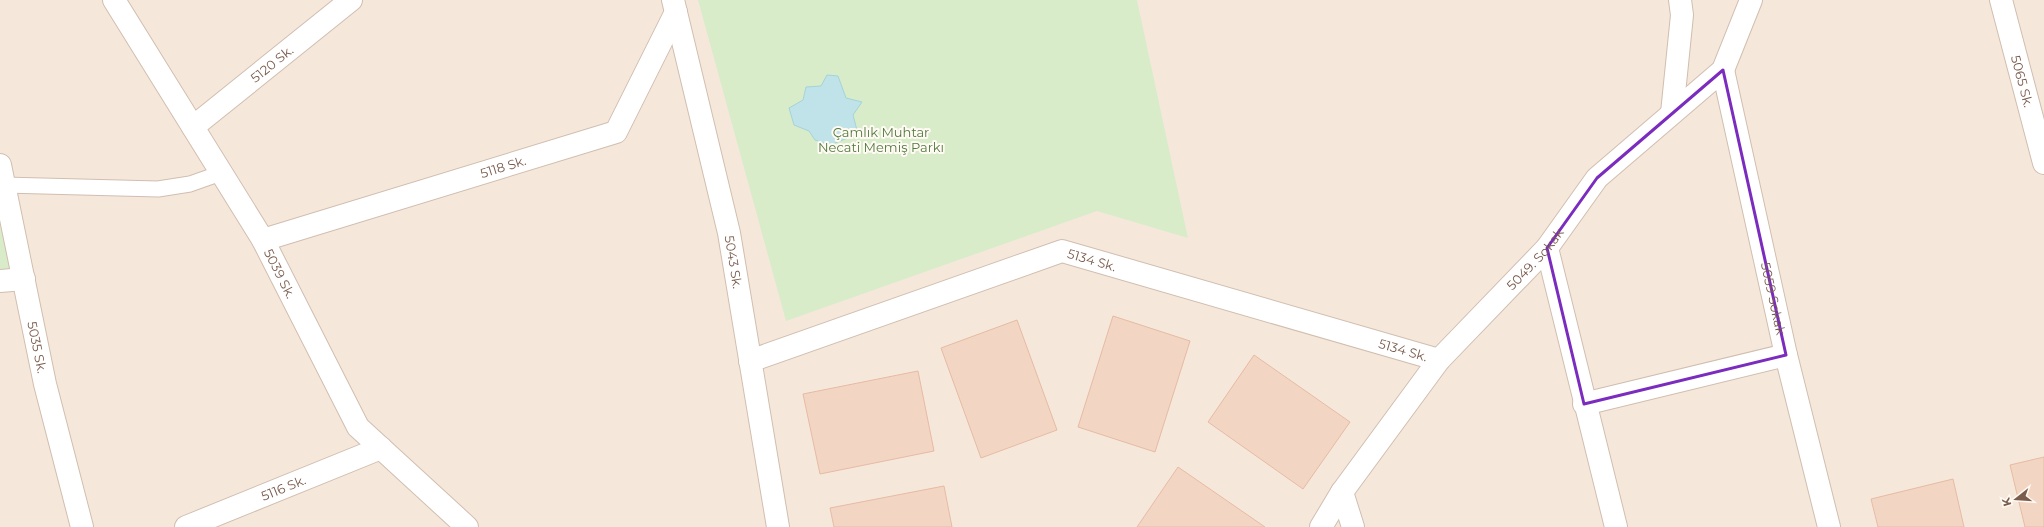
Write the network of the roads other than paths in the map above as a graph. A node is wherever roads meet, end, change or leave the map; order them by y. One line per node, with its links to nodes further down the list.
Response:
1 (114, 0): 9 (street, 5039 Sk.)
2 (351, 0): 9 (street, 5120 Sk.)
3 (1680, 0): 8 (street)
4 (1751, 0): 7 (street, 5049. Sokak)
5 (2001, 0): 10 (street, 5065 Sk.)
6 (674, 6): 13 (street, 5118 Sk.); 19 (street, 5043 Sk.)
7 (1723, 70): 8 (street, 5049. Sokak); 17 (street, 5059 Sokak)
8 (1672, 113): 14 (street, 5049. Sokak)
9 (193, 127): 11 (street, 5039 Sk.)
10 (2044, 163)
11 (222, 173): 12 (lane); 13 (street, 5039 Sk.)
12 (2, 175): 15 (street, 5035 Sk.)
13 (263, 240): 21 (street, 5039 Sk.)
14 (1548, 248): 18 (street, 5049. Sokak); 20 (street)
15 (24, 279): 16 (street); 23 (street, 5035 Sk.)
16 (0, 281)
17 (1786, 355): 20 (street); 30 (street, 5059 Sokak)
18 (1439, 360): 19 (street, 5134 Sk.); 22 (street, 5049. Sokak)
19 (750, 361): 26 (street, 5043 Sk.)
20 (1584, 404): 29 (street)
21 (381, 448): 24 (street, 5116 Sk.); 25 (street, 5039 Sk.)
22 (1342, 492): 27 (street, 5049. Sokak); 28 (street)
23 (82, 527)
24 (186, 527)
25 (467, 527)
26 (778, 527)
27 (1321, 527)
28 (1353, 527)
29 (1616, 527)
30 (1829, 527)

